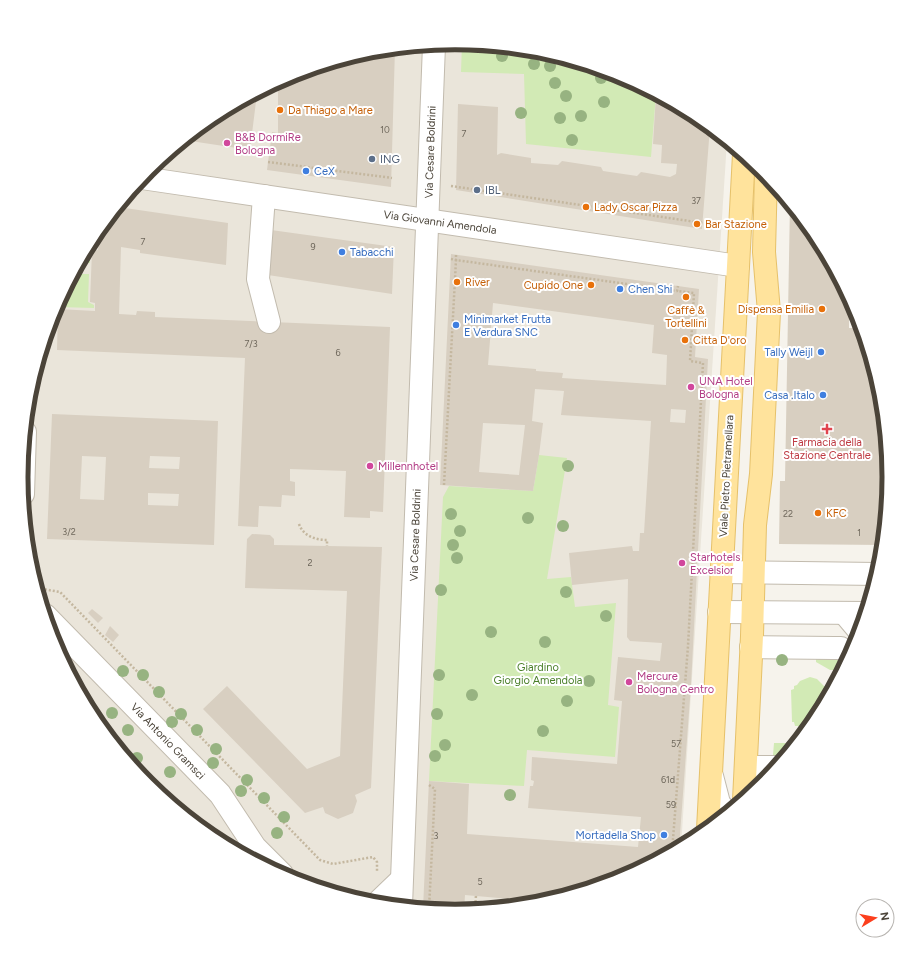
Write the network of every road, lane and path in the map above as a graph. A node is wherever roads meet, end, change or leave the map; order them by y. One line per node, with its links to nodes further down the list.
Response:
1 (434, 50): 9 (street, Via Cesare Boldrini)
2 (268, 162): 4 (path)
3 (744, 162): 16 (main road, Viale Pietro Pietramellara)
4 (392, 178)
5 (149, 179): 8 (street, Via Giovanni Amendola)
6 (766, 183): 22 (main road)
7 (458, 188): 10 (path)
8 (264, 196): 9 (street, Via Giovanni Amendola); 19 (street)
9 (427, 220): 16 (street, Via Giovanni Amendola); 48 (street, Via Cesare Boldrini)
10 (688, 221): 11 (path); 12 (path)
11 (703, 223)
12 (687, 226)
13 (456, 255): 15 (path)
14 (451, 259): 15 (path)
15 (456, 260): 18 (path); 20 (path)
16 (738, 266): 22 (main road); 24 (main road, Viale Pietro Pietramellara)
17 (678, 286): 18 (path)
18 (678, 291): 34 (path)
19 (268, 322)
20 (444, 485)
21 (299, 524): 23 (path)
22 (755, 525): 25 (main road)
23 (327, 546)
24 (721, 572): 25 (street); 28 (main road, Viale Pietro Pietramellara)
25 (754, 573): 26 (street); 29 (main road)
26 (872, 574)
27 (43, 589): 46 (path)
28 (719, 612): 29 (street); 40 (main road, Viale Pietro Pietramellara)
29 (753, 612): 30 (street); 36 (main road)
30 (844, 613): 31 (street); 33 (street)
31 (860, 613)
32 (55, 624): 47 (street, Via Antonio Gramsci)
33 (855, 627)
34 (688, 636): 35 (path); 45 (path)
35 (693, 636)
36 (751, 648): 37 (street); 38 (main road)
37 (846, 651)
38 (746, 767): 39 (street); 42 (main road)
39 (769, 767)
40 (711, 769): 43 (street); 44 (main road, Viale Pietro Pietramellara)
41 (429, 785): 52 (path)
42 (745, 791)
43 (724, 809)
44 (708, 821)
45 (673, 845)
46 (376, 859)
47 (270, 862)
48 (401, 880): 50 (street); 51 (street, Via Cesare Boldrini)
49 (476, 896): 53 (path)
50 (382, 898)
51 (400, 901)
52 (429, 904)
53 (475, 904)

